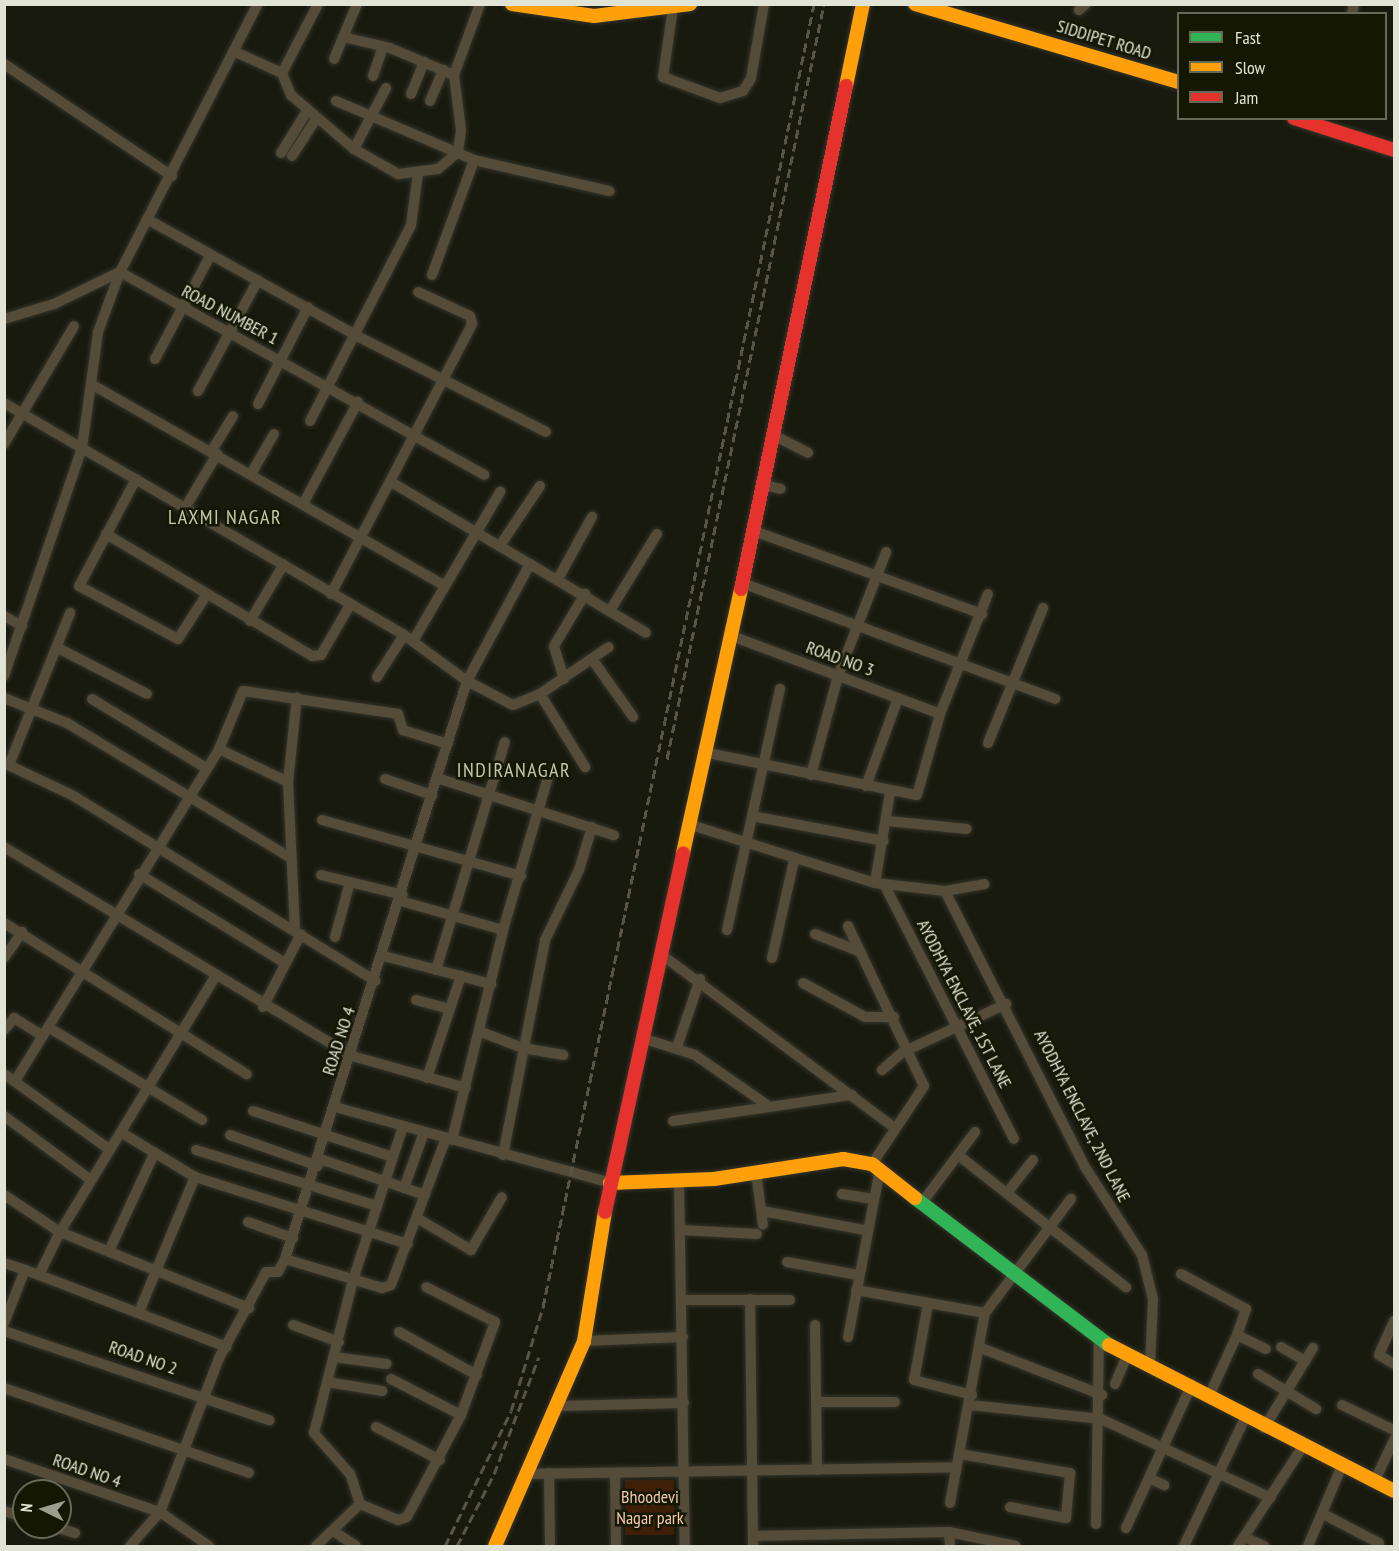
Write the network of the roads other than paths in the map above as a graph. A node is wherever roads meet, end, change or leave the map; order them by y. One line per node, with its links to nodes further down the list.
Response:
1 (258, 4): 16 (street)
2 (318, 4): 22 (street)
3 (357, 4): 14 (street)
4 (480, 4): 23 (street)
5 (512, 4): 13 (street)
6 (579, 4): 7 (street)
7 (595, 4)
8 (690, 4): 13 (street)
9 (764, 4): 13 (street)
10 (863, 4): 70 (street)
11 (915, 4): 25 (street, SIDDIPET ROAD)
12 (972, 4): 20 (street, SIDDIPET ROAD)
13 (673, 7)
14 (343, 37): 15 (street); 17 (street)
15 (383, 47): 18 (street); 24 (street)
16 (233, 51): 22 (street); 41 (street)
17 (334, 59)
18 (424, 61): 21 (street); 27 (street)
19 (4, 64): 41 (street)
20 (1177, 68)
21 (443, 70): 23 (street); 29 (street)
22 (282, 73): 30 (street)
23 (454, 75): 37 (street)
24 (373, 76)
25 (1177, 81)
26 (386, 88): 31 (street)
27 (411, 94)
28 (336, 101): 31 (street)
29 (430, 101)
30 (311, 115): 35 (street); 38 (street)
31 (371, 116): 35 (street); 37 (street)
32 (1300, 120): 36 (street)
33 (1340, 120): 34 (street)
34 (1395, 138)
35 (354, 149): 40 (street)
36 (1395, 150)
37 (458, 152): 39 (street); 40 (street)
38 (287, 154)
39 (474, 160): 42 (street); 46 (street)
40 (418, 173): 54 (street)
41 (172, 176): 43 (street)
42 (609, 191)
43 (147, 219): 44 (street); 45 (street)
44 (210, 256): 47 (street); 50 (street)
45 (120, 272): 50 (street, ROAD NUMBER 1); 51 (street); 58 (street)
46 (432, 275)
47 (258, 280): 49 (street); 53 (street)
48 (418, 292): 57 (street)
49 (308, 307): 54 (street); 56 (street)
50 (182, 310): 53 (street, ROAD NUMBER 1); 55 (street)
51 (4, 319)
52 (74, 326): 64 (street)
53 (229, 334): 56 (street, ROAD NUMBER 1); 60 (street)
54 (356, 335): 57 (street); 59 (street)
55 (155, 360)
56 (279, 360): 59 (street, ROAD NUMBER 1); 63 (street)
57 (444, 381): 67 (street); 69 (street)
58 (91, 384): 72 (street); 73 (street)
59 (327, 385): 61 (street, ROAD NUMBER 1); 66 (street)
60 (198, 391)
61 (358, 402): 69 (street, ROAD NUMBER 1); 83 (street)
62 (4, 403): 64 (street)
63 (258, 404)
64 (22, 413): 71 (street); 72 (street)
65 (233, 416): 73 (street)
66 (310, 421)
67 (546, 432)
68 (274, 434): 75 (street)
69 (416, 434): 76 (street, ROAD NUMBER 1); 78 (street)
70 (775, 436): 74 (street); 79 (street)
71 (4, 444)
72 (82, 448): 77 (street); 111 (street)
73 (214, 453): 75 (street); 84 (street)
74 (808, 453)
75 (251, 474): 83 (street)
76 (484, 475)
77 (136, 479): 84 (street); 88 (street)
78 (392, 482): 86 (street); 90 (street)
79 (764, 485): 81 (street); 87 (street)
80 (540, 486): 91 (street)
81 (781, 489)
82 (500, 492): 86 (street)
83 (303, 504): 90 (street)
84 (185, 508): 93 (street)
85 (592, 517): 96 (street)
86 (477, 531): 91 (street); 98 (street)
87 (754, 531): 95 (street); 97 (street)
88 (106, 534): 99 (street); 99 (street)
89 (657, 534): 105 (street)
90 (362, 538): 98 (street); 100 (street)
91 (501, 544): 94 (street)
92 (886, 552): 95 (street)
93 (284, 564): 100 (street); 109 (street)
94 (530, 564): 96 (street); 123 (street, ROAD NO 4)
95 (876, 574): 107 (street); 110 (street)
96 (558, 579): 101 (street)
97 (742, 583): 110 (street); 113 (street)
98 (444, 585): 114 (street)
99 (207, 594): 109 (street)
100 (331, 594): 103 (street)
101 (585, 594): 105 (street); 122 (street)
102 (988, 594): 107 (street)
103 (350, 605): 109 (street); 114 (street)
104 (1044, 608): 124 (street)
105 (611, 609): 112 (street)
106 (70, 613): 116 (street)
107 (982, 614): 118 (street)
108 (4, 616): 111 (street)
109 (250, 621)
110 (857, 625): 118 (street); 120 (street)
111 (22, 626): 119 (street)
112 (646, 633)
113 (729, 635): 120 (street, ROAD NO 3); 140 (street)
114 (409, 638): 121 (street); 123 (street)
115 (609, 646): 117 (street)
116 (58, 648): 126 (street); 133 (street)
117 (592, 658): 122 (street); 135 (street)
118 (962, 664): 124 (street); 134 (street)
119 (4, 676)
120 (838, 676): 130 (street, ROAD NO 3); 146 (street)
121 (376, 677)
122 (564, 679): 127 (street)
123 (467, 681): 127 (street); 138 (street, ROAD NO 4)
124 (1011, 682): 132 (street); 137 (street)
125 (780, 689): 142 (street)
126 (147, 694)
127 (540, 694): 143 (street)
128 (297, 697): 138 (street); 139 (street); 149 (street)
129 (4, 698): 133 (street)
130 (898, 698): 134 (street, ROAD NO 3); 150 (street)
131 (92, 699): 144 (street)
132 (1055, 699)
133 (32, 707): 141 (street); 153 (street)
134 (940, 714): 151 (street)
135 (633, 717)
136 (505, 742): 152 (street)
137 (988, 743)
138 (448, 744): 147 (street, ROAD NO 4)
139 (219, 749): 144 (street); 149 (street)
140 (703, 752): 142 (street); 159 (street)
141 (7, 764): 165 (street)
142 (763, 765): 146 (street); 156 (street)
143 (585, 767)
144 (206, 768): 153 (street)
145 (549, 774): 155 (street)
146 (811, 775): 150 (street)
147 (438, 778): 152 (street); 154 (street, ROAD NO 4)
148 (386, 779): 154 (street)
149 (288, 782): 168 (street)
150 (866, 786): 151 (street)
151 (891, 792): 158 (street)
152 (490, 794): 155 (street); 170 (street)
153 (188, 795): 165 (street); 168 (street)
154 (432, 795): 167 (street, ROAD NO 4)
155 (539, 810): 160 (street); 173 (street)
156 (752, 816): 163 (street); 164 (street)
157 (322, 820): 167 (street)
158 (888, 821): 161 (street); 163 (street)
159 (688, 824): 164 (street); 190 (street)
160 (592, 827): 162 (street); 215 (street)
161 (968, 829)
162 (614, 835)
163 (884, 842): 175 (street)
164 (743, 844): 169 (street); 184 (street)
165 (156, 846): 171 (street); 186 (street)
166 (4, 847): 179 (street)
167 (416, 848): 170 (street); 178 (street, ROAD NO 4)
168 (291, 858): 186 (street)
169 (794, 860): 175 (street); 193 (street)
170 (470, 862): 173 (street); 180 (street)
171 (139, 874): 179 (street); 194 (street)
172 (321, 875): 174 (street)
173 (521, 876): 183 (street)
174 (350, 882): 178 (street); 188 (street)
175 (880, 883): 177 (street); 209 (street, AYODHYA ENCLAVE, 1ST LANE)
176 (984, 884): 177 (street)
177 (945, 891): 204 (street, AYODHYA ENCLAVE, 2ND LANE)
178 (402, 898): 180 (street); 191 (street, ROAD NO 4)
179 (113, 916): 195 (street); 198 (street)
180 (453, 916): 183 (street); 196 (street)
181 (4, 923): 185 (street)
182 (848, 926): 189 (street)
183 (503, 930): 202 (street)
184 (728, 930)
185 (22, 932): 192 (street); 195 (street)
186 (298, 932): 194 (street); 200 (street)
187 (815, 934): 189 (street)
188 (335, 937)
189 (861, 952): 207 (street)
190 (662, 955): 199 (street); 213 (street)
191 (384, 956): 196 (street); 200 (street, ROAD NO 4)
192 (4, 958)
193 (772, 958)
194 (285, 963): 205 (street)
195 (83, 969): 210 (street); 211 (street)
196 (436, 970): 197 (street)
197 (461, 976): 202 (street); 206 (street)
198 (215, 977): 205 (street); 210 (street)
199 (700, 980): 214 (street); 226 (street)
200 (375, 981): 218 (street, ROAD NO 4)
201 (803, 983): 207 (street)
202 (491, 984): 212 (street)
203 (416, 1000): 206 (street)
204 (1006, 1004): 209 (street); 323 (street, AYODHYA ENCLAVE, 2ND LANE)
205 (263, 1007): 218 (street)
206 (450, 1009): 222 (street)
207 (894, 1017): 216 (street)
208 (6, 1026): 211 (street)
209 (956, 1027): 216 (street); 241 (street, AYODHYA ENCLAVE, 1ST LANE)
210 (183, 1029): 221 (street); 224 (street)
211 (46, 1031): 223 (street); 224 (street)
212 (481, 1032): 215 (street); 225 (street)
213 (645, 1040): 214 (street); 256 (street)
214 (677, 1047): 228 (street)
215 (523, 1048): 217 (street); 245 (street)
216 (909, 1049): 219 (street); 234 (street)
217 (563, 1054)
218 (352, 1056): 222 (street); 227 (street, ROAD NO 4)
219 (882, 1070)
220 (4, 1074): 223 (street)
221 (247, 1074)
222 (427, 1078): 225 (street)
223 (15, 1081): 242 (street)
224 (149, 1088): 231 (street); 237 (street)
225 (466, 1088): 240 (street)
226 (852, 1095): 228 (street); 234 (street)
227 (335, 1107): 233 (street); 239 (street, ROAD NO 4)
228 (770, 1107): 232 (street)
229 (253, 1111): 239 (street)
230 (4, 1116): 253 (street)
231 (202, 1120)
232 (673, 1121)
233 (403, 1126): 235 (street); 247 (street)
234 (895, 1128): 250 (street)
235 (424, 1132): 240 (street); 258 (street)
236 (975, 1132): 246 (street)
237 (122, 1133): 242 (street); 244 (street)
238 (230, 1135): 249 (street)
239 (327, 1138): 247 (street); 249 (street, ROAD NO 4)
240 (449, 1139): 245 (street); 262 (street)
241 (1014, 1139)
242 (110, 1150): 253 (street)
243 (196, 1150): 257 (street)
244 (154, 1154): 252 (street); 279 (street)
245 (503, 1155): 256 (street)
246 (958, 1155): 259 (street); 266 (street)
247 (393, 1157): 254 (street)
248 (1033, 1160): 259 (street)
249 (319, 1162): 254 (street); 257 (street, ROAD NO 4)
250 (876, 1167): 251 (street); 264 (street); 266 (street)
251 (756, 1172): 255 (street); 269 (street)
252 (195, 1177): 268 (street); 284 (street)
253 (91, 1180): 276 (street)
254 (386, 1181): 258 (street); 267 (street)
255 (679, 1181): 256 (street); 273 (street)
256 (610, 1183): 311 (street)
257 (311, 1184): 267 (street); 268 (street, ROAD NO 4)
258 (404, 1188): 262 (street)
259 (1007, 1193): 272 (street)
260 (842, 1194): 264 (street)
261 (4, 1195): 276 (street)
262 (425, 1195): 270 (street)
263 (502, 1197): 270 (street)
264 (872, 1199): 274 (street)
265 (1071, 1199): 272 (street)
266 (921, 1204): 285 (street)
267 (377, 1206): 275 (street)
268 (303, 1211): 275 (street); 277 (street, ROAD NO 4)
269 (762, 1211): 273 (street); 274 (street)
270 (417, 1218): 278 (street)
271 (248, 1222): 277 (street)
272 (1049, 1225): 285 (street); 291 (street)
273 (681, 1230): 296 (street)
274 (866, 1230): 288 (street)
275 (368, 1231): 278 (street); 289 (street)
276 (60, 1232): 279 (street); 287 (street)
277 (293, 1238): 280 (street, ROAD NO 4)
278 (408, 1244): 289 (street)
279 (109, 1251): 284 (street)
280 (285, 1259): 289 (street); 299 (street)
281 (787, 1262): 288 (street)
282 (4, 1263): 283 (street)
283 (25, 1270): 287 (street); 294 (street)
284 (155, 1270): 299 (street); 300 (street)
285 (1014, 1273): 301 (street); 312 (street)
286 (1181, 1274): 308 (street)
287 (39, 1275): 300 (street)
288 (858, 1275): 292 (street)
289 (353, 1280): 313 (street)
290 (426, 1287): 326 (street)
291 (1126, 1287)
292 (856, 1290): 298 (street); 310 (street)
293 (4, 1292): 294 (street)
294 (16, 1297): 303 (street)
295 (750, 1299): 296 (street); 297 (street); 361 (street)
296 (681, 1300): 309 (street)
297 (790, 1300)
298 (928, 1304): 301 (street); 337 (street)
299 (249, 1308): 314 (street)
300 (139, 1312): 314 (street)
301 (985, 1313): 316 (street)
302 (1395, 1321): 324 (street)
303 (4, 1323)
304 (293, 1325): 313 (street)
305 (815, 1325): 338 (street)
306 (4, 1331): 336 (street, ROAD NO 2)
307 (399, 1332): 326 (street)
308 (1237, 1335): 318 (street); 334 (street)
309 (683, 1337): 311 (street); 340 (street)
310 (848, 1337)
311 (584, 1341): 342 (street)
312 (1099, 1341): 319 (street); 335 (street)
313 (339, 1342): 320 (street)
314 (227, 1347): 336 (street)
315 (1281, 1347): 321 (street)
316 (981, 1348): 335 (street); 337 (street)
317 (1313, 1348): 321 (street)
318 (1266, 1349)
319 (1128, 1354): 323 (street); 329 (street)
320 (334, 1357): 322 (street); 328 (street)
321 (1305, 1361): 333 (street)
322 (387, 1364)
323 (1150, 1364): 330 (street)
324 (1395, 1364)
325 (1258, 1374): 333 (street)
326 (477, 1375): 344 (street)
327 (391, 1379): 344 (street)
328 (327, 1382): 332 (street); 374 (street)
329 (1115, 1384)
330 (1192, 1384): 334 (street); 352 (street)
331 (4, 1388): 354 (street)
332 (382, 1391)
333 (1288, 1392): 343 (street); 349 (street)
334 (1210, 1394): 345 (street)
335 (1102, 1395): 346 (street)
336 (202, 1400): 347 (street, ROAD NO 2); 354 (street)
337 (971, 1400): 346 (street); 355 (street)
338 (816, 1402): 339 (street); 360 (street)
339 (895, 1402)
340 (684, 1403): 342 (street); 363 (street)
341 (1342, 1405): 350 (street)
342 (558, 1406): 367 (street)
343 (1316, 1408)
344 (461, 1415): 357 (street)
345 (1246, 1416): 349 (street); 362 (street)
346 (1101, 1419): 352 (street); 378 (street)
347 (269, 1420)
348 (376, 1427): 357 (street)
349 (1264, 1428): 353 (street)
350 (1395, 1430)
351 (1395, 1440): 369 (street)
352 (1162, 1447): 362 (street); 368 (street)
353 (1302, 1448): 359 (street); 372 (street)
354 (184, 1454): 364 (street); 376 (street)
355 (960, 1454): 358 (street); 375 (street)
356 (4, 1459): 376 (street, ROAD NO 4)
357 (440, 1460): 374 (street)
358 (957, 1467): 360 (street); 373 (street)
359 (1341, 1468): 369 (street); 377 (street)
360 (817, 1470): 361 (street)
361 (752, 1471): 363 (street); 384 (street)
362 (1220, 1471): 372 (street); 399 (street)
363 (682, 1472): 366 (street); 396 (street)
364 (249, 1473)
365 (549, 1473): 366 (street); 367 (street); 394 (street)
366 (615, 1473): 395 (street)
367 (526, 1474): 393 (street)
368 (1149, 1478): 370 (street); 379 (street)
369 (1374, 1482): 371 (street)
370 (1164, 1485)
371 (1395, 1491)
372 (1271, 1498): 387 (street)
373 (950, 1503)
374 (360, 1504): 380 (street)
375 (1010, 1507)
376 (160, 1512): 389 (street); 390 (street, ROAD NO 4)
377 (1323, 1514): 388 (street); 401 (street)
378 (1096, 1524)
379 (1126, 1528)
380 (333, 1531): 391 (street); 392 (street)
381 (72, 1532): 383 (street)
382 (949, 1532): 386 (street); 397 (street); 398 (street)
383 (75, 1533)
384 (753, 1541): 385 (street)
385 (820, 1541): 386 (street)
386 (884, 1541)
387 (1241, 1542): 400 (street)
388 (1379, 1543)
389 (130, 1546)
390 (209, 1546)
391 (316, 1546)
392 (356, 1546)
393 (495, 1546)
394 (550, 1546)
395 (616, 1546)
396 (685, 1546)
397 (950, 1546)
398 (1016, 1546)
399 (1184, 1546)
400 (1264, 1546)
401 (1308, 1546)

